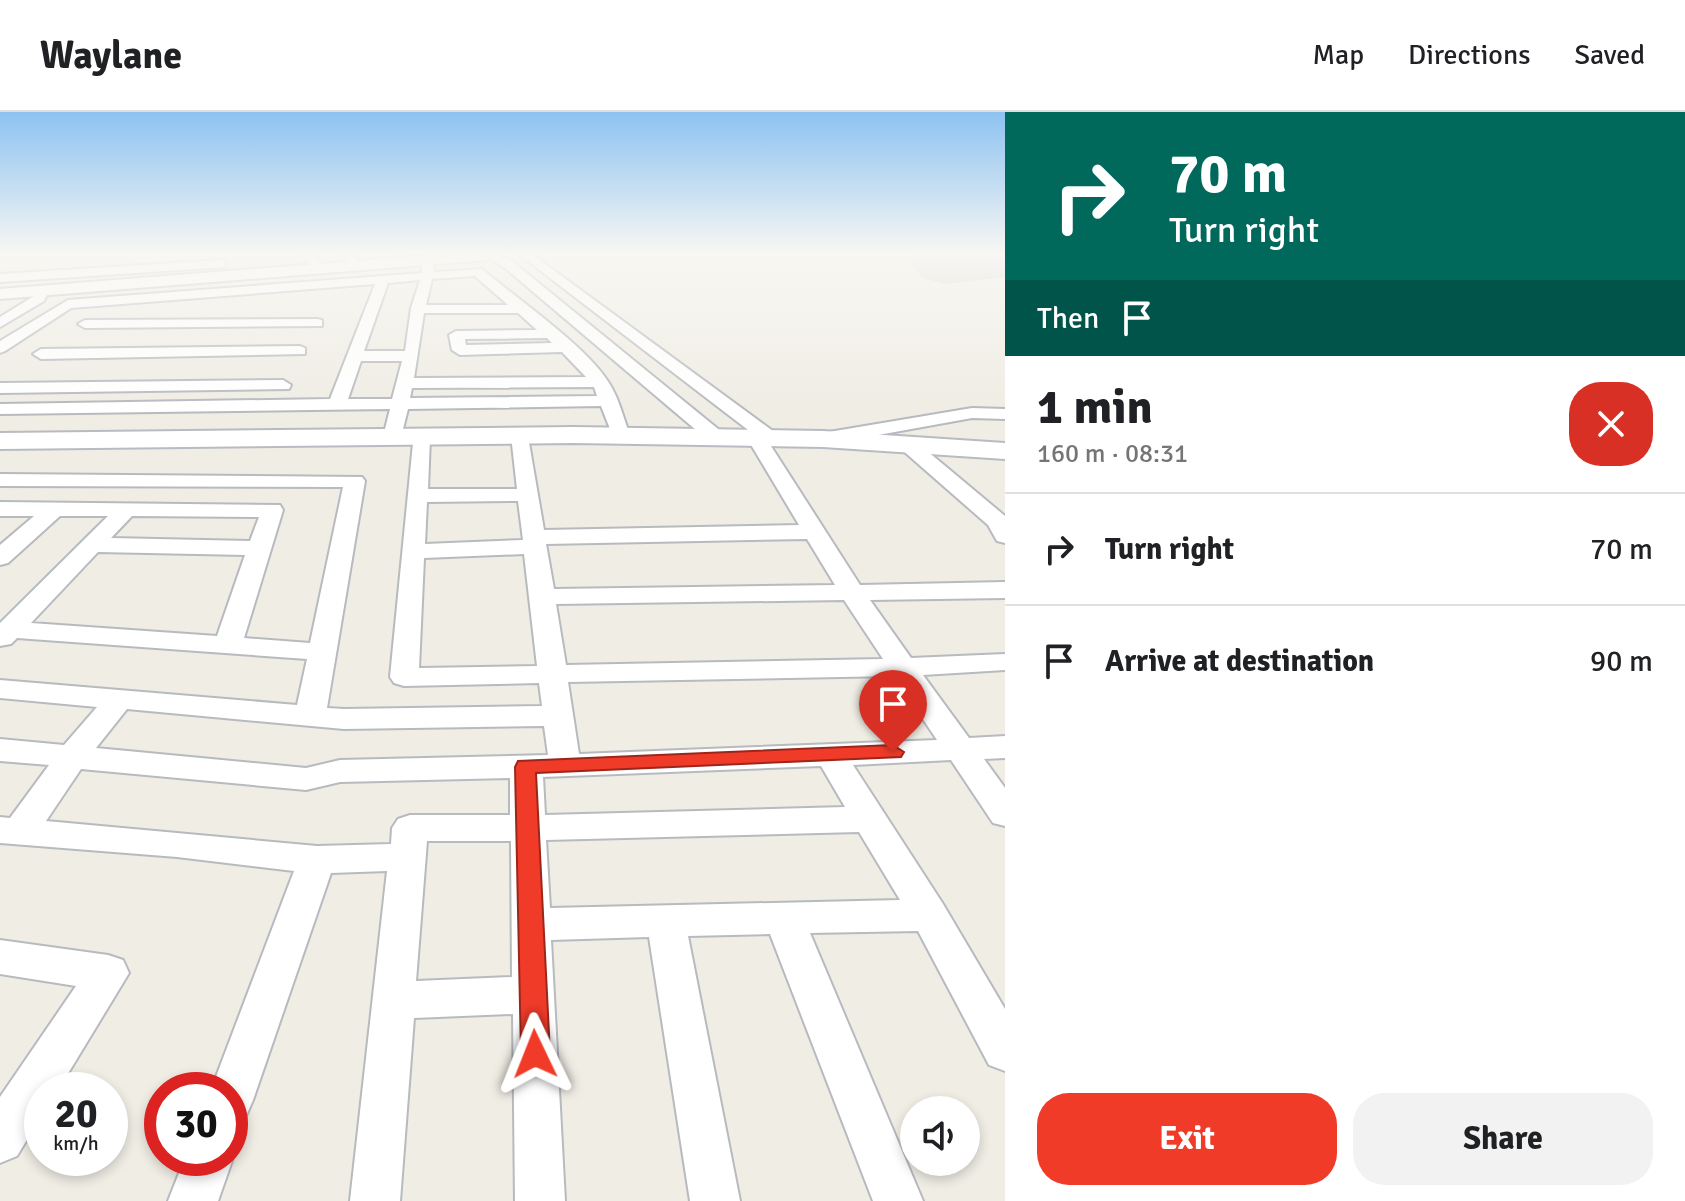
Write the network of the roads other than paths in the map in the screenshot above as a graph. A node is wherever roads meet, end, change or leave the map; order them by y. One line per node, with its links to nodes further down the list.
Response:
1 (27, 306): 14 (street)
2 (65, 306): 20 (street)
3 (95, 306): 16 (street)
4 (167, 306): 12 (street)
5 (212, 306): 12 (street)
6 (373, 306): 24 (street)
7 (422, 306): 29 (street)
8 (493, 306): 13 (street)
9 (517, 306): 13 (street)
10 (557, 306): 46 (street)
11 (596, 306): 47 (street)
12 (200, 317): 15 (street); 16 (street); 18 (street)
13 (534, 320): 17 (street)
14 (0, 323)
15 (313, 329): 18 (street); 22 (street)
16 (77, 332): 18 (street); 25 (street)
17 (549, 334): 19 (street); 21 (street)
18 (180, 336): 23 (street)
19 (566, 347): 21 (street); 26 (street)
20 (0, 348)
21 (460, 350): 30 (street)
22 (300, 351): 23 (street); 27 (street)
23 (161, 352): 25 (street); 28 (street)
24 (354, 356): 29 (street); 36 (street)
25 (30, 364): 28 (street); 33 (street)
26 (583, 364): 30 (street); 31 (street)
27 (292, 367): 28 (street); 32 (street)
28 (142, 369): 34 (street)
29 (407, 369): 30 (street); 37 (street)
30 (467, 375): 31 (street)
31 (600, 382): 35 (street)
32 (283, 385): 34 (street); 38 (street)
33 (0, 386): 34 (street)
34 (123, 387): 39 (street)
35 (610, 401): 37 (street); 43 (street)
36 (337, 405): 37 (street); 38 (street)
37 (401, 405): 44 (street)
38 (276, 406): 39 (street)
39 (100, 408): 40 (street)
40 (0, 409)
41 (1005, 412): 48 (street)
42 (520, 435): 43 (street); 45 (street); 53 (street)
43 (621, 435): 46 (street)
44 (392, 437): 45 (street); 49 (street)
45 (421, 437): 54 (street)
46 (716, 437): 47 (street)
47 (763, 438): 48 (street); 59 (street)
48 (823, 439): 50 (street)
49 (0, 441)
50 (907, 444): 51 (street); 56 (street)
51 (1005, 451)
52 (0, 480): 71 (street)
53 (526, 495): 54 (street); 61 (street)
54 (417, 496): 64 (street)
55 (0, 509): 57 (street)
56 (994, 509): 60 (street)
57 (53, 510): 58 (street); 65 (street)
58 (126, 510): 62 (street); 63 (street)
59 (815, 532): 61 (street); 67 (street)
60 (1005, 536)
61 (534, 542): 64 (street); 68 (street)
62 (92, 545): 63 (street); 69 (street)
63 (260, 548): 70 (street)
64 (413, 551): 74 (street)
65 (0, 558)
66 (1005, 590): 67 (street)
67 (852, 591): 68 (street); 73 (street)
68 (542, 597): 74 (street)
69 (5, 634): 70 (street)
70 (228, 645): 71 (street)
71 (322, 652): 77 (street)
72 (1005, 662): 73 (street)
73 (904, 667): 74 (street); 80 (street)
74 (553, 676): 78 (street)
75 (0, 689): 76 (street)
76 (119, 699): 77 (street); 83 (street)
77 (310, 716): 78 (street)
78 (558, 716): 84 (street)
79 (1005, 747): 80 (street)
80 (957, 748): 82 (street); 85 (street)
81 (0, 750): 83 (street)
82 (830, 755): 84 (street); 86 (street)
83 (73, 756): 84 (street); 88 (street)
84 (545, 766): 87 (street)
85 (1005, 814)
86 (867, 819): 87 (street); 91 (street)
87 (527, 828): 89 (street); 94 (street)
88 (10, 830): 90 (street)
89 (407, 857): 90 (street); 97 (street)
90 (317, 860): 99 (street)
91 (929, 915): 92 (street); 98 (street)
92 (784, 919): 93 (street); 106 (street)
93 (666, 922): 94 (street); 105 (street)
94 (531, 924): 96 (street)
95 (0, 957): 100 (street)
96 (533, 995): 97 (street); 104 (street)
97 (394, 1000): 103 (street)
98 (1005, 1050)
99 (240, 1072)
100 (0, 1139)
101 (202, 1176): 102 (street)
102 (193, 1201)
103 (375, 1201)
104 (540, 1201)
105 (715, 1201)
106 (898, 1201)

